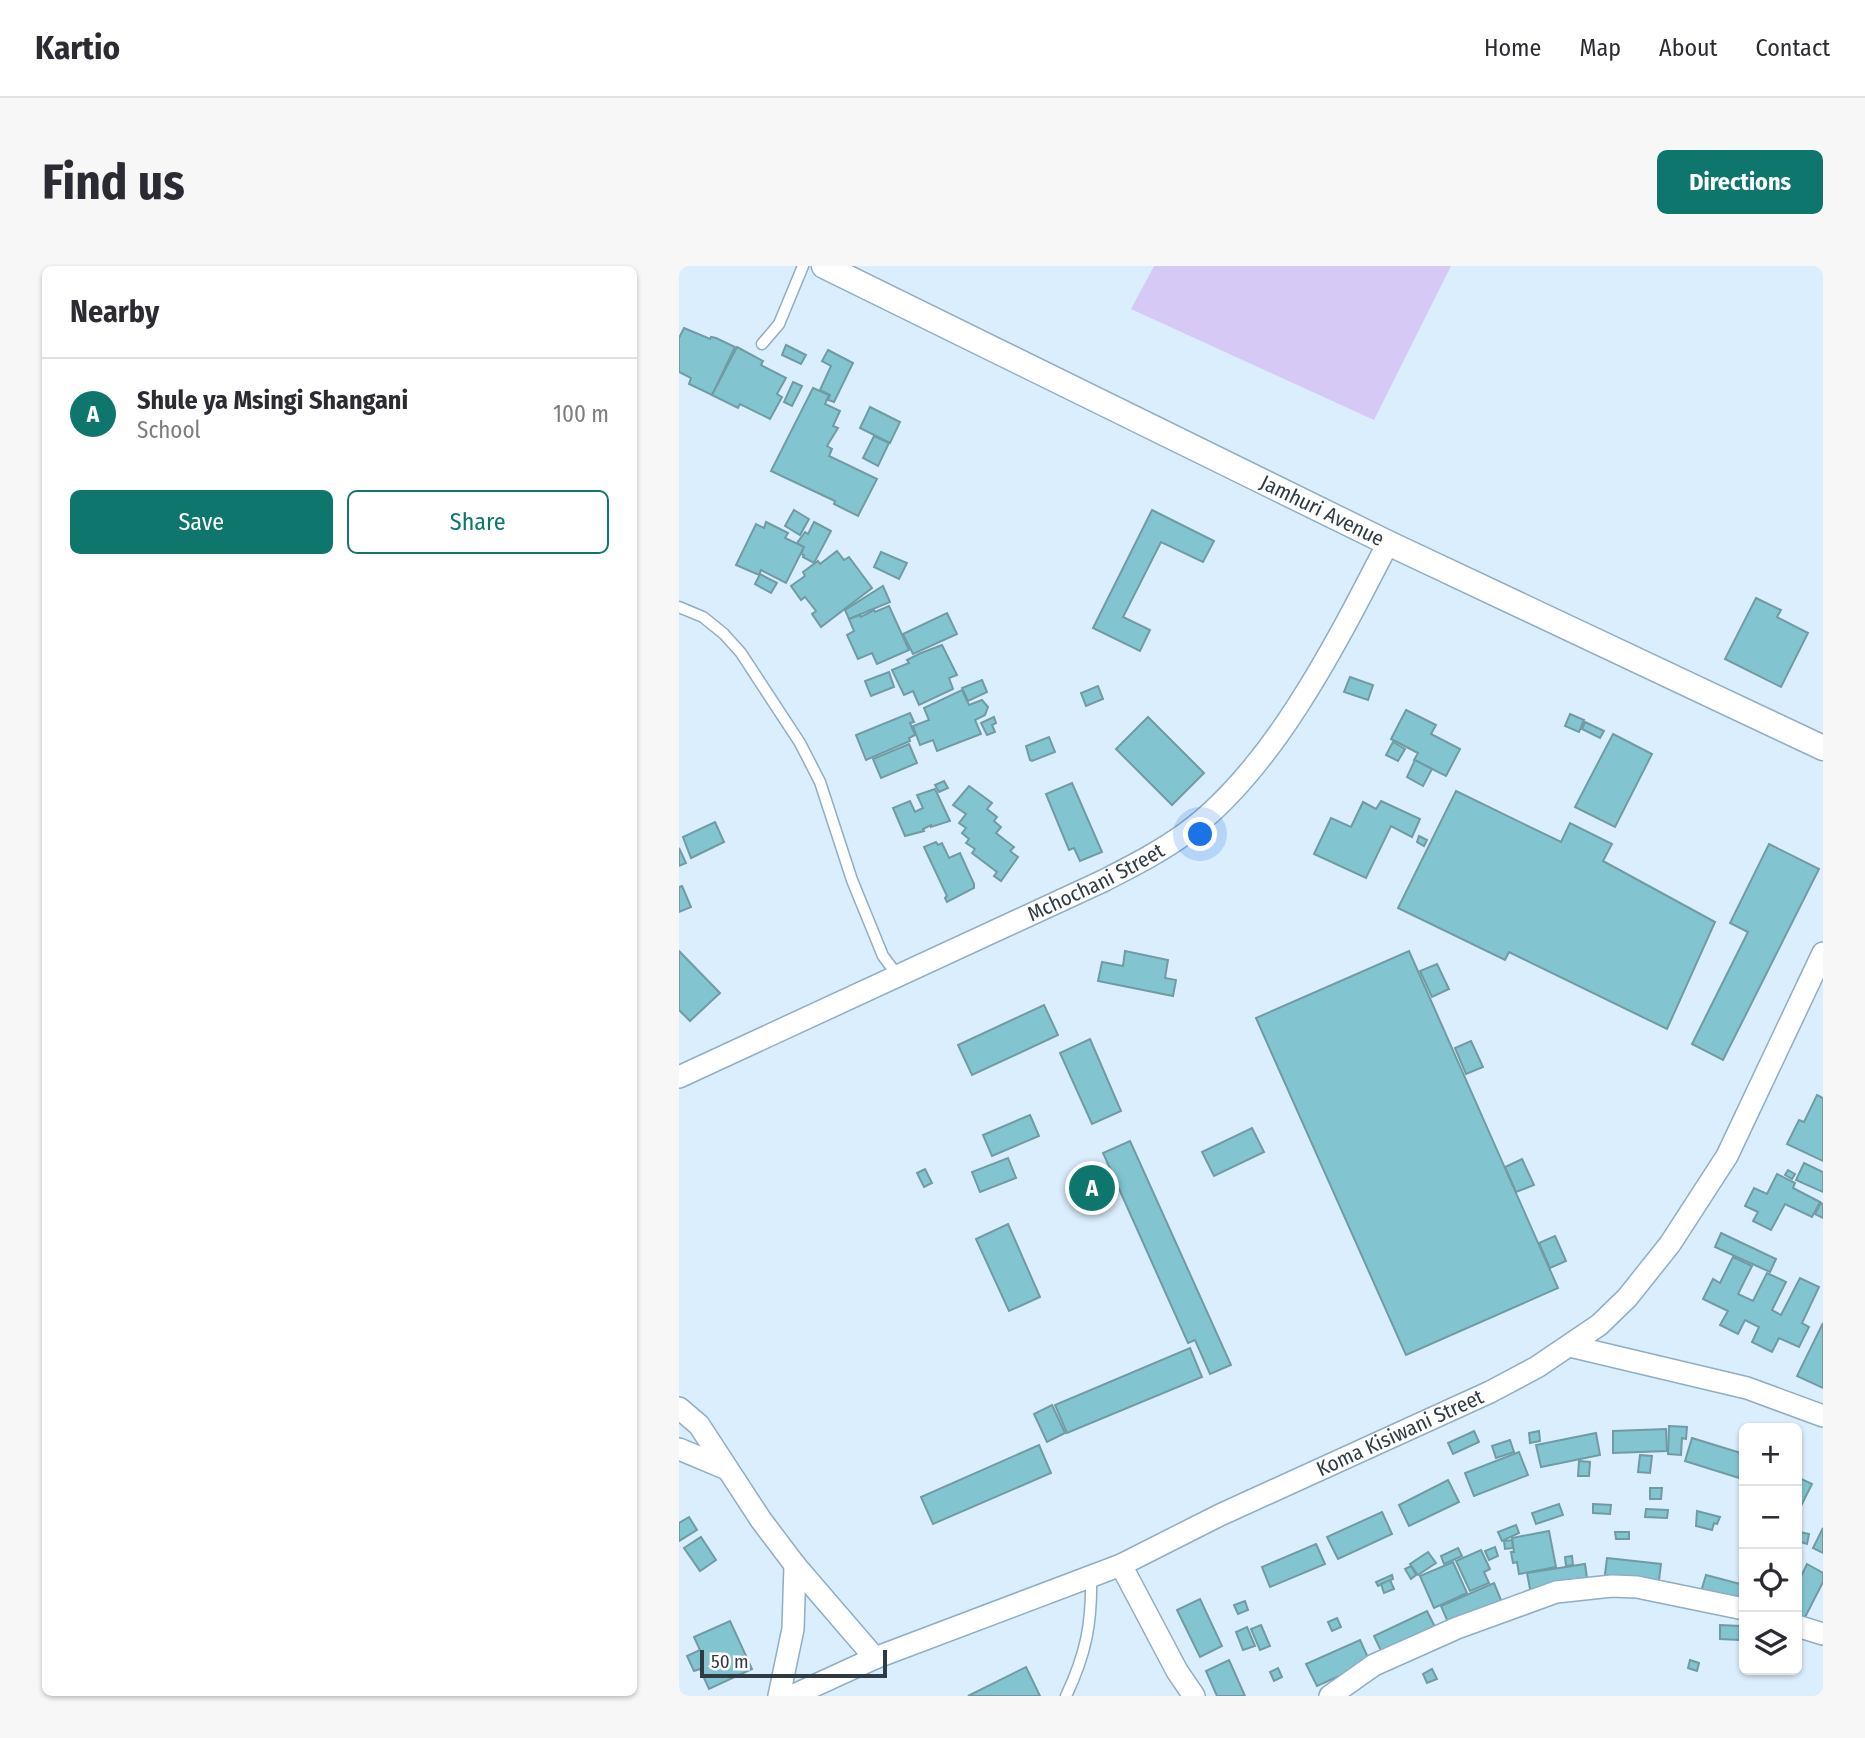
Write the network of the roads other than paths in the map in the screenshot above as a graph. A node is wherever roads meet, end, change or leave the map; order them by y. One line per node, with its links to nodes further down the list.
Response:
1 (803, 266): 3 (lane)
2 (824, 266): 4 (street, Jamhuri Avenue)
3 (762, 344)
4 (1388, 543): 6 (street, Jamhuri Avenue); 8 (street, Mchochani Street)
5 (679, 607): 8 (lane)
6 (1823, 748)
7 (1823, 953): 10 (street, Koma Kisiwani Street)
8 (898, 976): 9 (street, Mchochani Street)
9 (679, 1077)
10 (1570, 1346): 12 (street); 16 (street, Koma Kisiwani Street)
11 (679, 1408): 14 (street)
12 (1823, 1416)
13 (679, 1449): 14 (street)
14 (727, 1469): 15 (street)
15 (795, 1565): 21 (street); 22 (street)
16 (1121, 1565): 17 (street, Koma Kisiwani Street); 25 (street)
17 (1091, 1577): 21 (street, Koma Kisiwani Street); 24 (lane)
18 (1739, 1608): 26 (street)
19 (1802, 1628): 20 (street)
20 (1823, 1634)
21 (875, 1658): 23 (street, Koma Kisiwani Street)
22 (779, 1696)
23 (792, 1696)
24 (1066, 1696)
25 (1194, 1696)
26 (1330, 1696)

